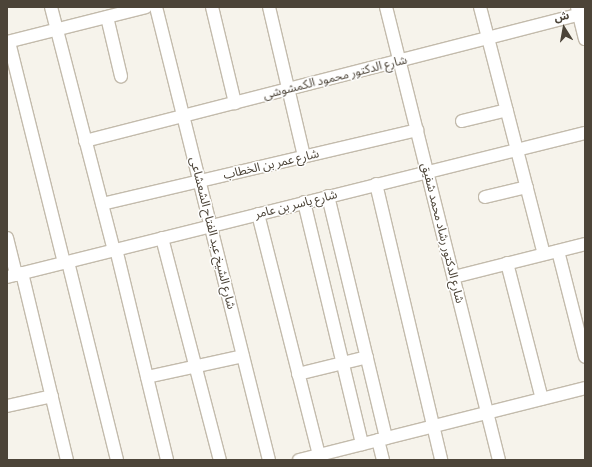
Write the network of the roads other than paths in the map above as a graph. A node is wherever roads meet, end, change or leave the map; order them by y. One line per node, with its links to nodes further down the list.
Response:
1 (51, 7): 10 (street)
2 (146, 7): 9 (street)
3 (156, 7): 19 (street, شارع الشيخ عبد الفتاح الشعشاعى)
4 (212, 7): 17 (street)
5 (269, 7): 16 (street)
6 (386, 7): 14 (street, شارع الدكتور رشاد محمد شفيق)
7 (480, 7): 11 (street)
8 (580, 12): 11 (street, شارع الدكتور محمود الكمشوشى); 12 (street)
9 (107, 17): 10 (street); 15 (street)
10 (57, 30): 13 (street); 23 (street)
11 (488, 38): 14 (street, شارع الدكتور محمود الكمشوشى); 18 (street)
12 (585, 39)
13 (8, 42): 42 (street)
14 (399, 61): 16 (street, شارع الدكتور محمود الكمشوشى); 21 (street, شارع الدكتور رشاد محمد شفيق)
15 (121, 76)
16 (288, 89): 17 (street, شارع الدكتور محمود الكمشوشى); 25 (street)
17 (235, 103): 19 (street, شارع الدكتور محمود الكمشوشى)
18 (507, 110): 20 (street); 24 (street)
19 (183, 116): 23 (street, شارع الدكتور محمود الكمشوشى); 27 (street, شارع الشيخ عبد الفتاح الشعشاعى)
20 (462, 121)
21 (417, 130): 25 (street, شارع عمر بن الخطاب); 26 (street, شارع الدكتور رشاد محمد شفيق)
22 (585, 132): 24 (street, شارع ياسر بن عامر)
23 (85, 141): 33 (street)
24 (517, 149): 26 (street, شارع ياسر بن عامر); 29 (street)
25 (304, 156): 27 (street, شارع عمر بن الخطاب)
26 (427, 171): 28 (street, شارع ياسر بن عامر); 45 (street, شارع الدكتور رشاد محمد شفيق)
27 (199, 181): 33 (street, شارع عمر بن الخطاب); 35 (street, شارع الشيخ عبد الفتاح الشعشاعى)
28 (376, 184): 30 (street, شارع ياسر بن عامر); 58 (street)
29 (527, 187): 31 (street); 41 (street)
30 (328, 196): 32 (street, شارع ياسر بن عامر); 47 (street)
31 (485, 197)
32 (304, 202): 34 (street, شارع ياسر بن عامر); 49 (street)
33 (102, 204): 39 (street)
34 (258, 214): 35 (street, شارع ياسر بن عامر); 51 (street)
35 (211, 226): 37 (street, شارع ياسر بن عامر); 46 (street, شارع الشيخ عبد الفتاح الشعشاعى)
36 (7, 238): 44 (street)
37 (162, 238): 39 (street, شارع ياسر بن عامر); 50 (street)
38 (585, 244): 40 (street)
39 (115, 250): 42 (street, شارع ياسر بن عامر); 52 (street)
40 (558, 250): 41 (street); 48 (street)
41 (544, 254): 43 (street)
42 (66, 262): 44 (street, شارع ياسر بن عامر); 63 (street)
43 (508, 263): 45 (street); 55 (street)
44 (15, 275): 54 (street)
45 (454, 277): 57 (street, شارع الدكتور رشاد محمد شفيق)
46 (243, 356): 50 (street); 66 (street, شارع الشيخ عبد الفتاح الشعشاعى)
47 (367, 357): 49 (street); 59 (street)
48 (585, 357)
49 (342, 363): 51 (street); 60 (street)
50 (195, 366): 52 (street); 65 (street)
51 (298, 374): 61 (street)
52 (147, 377): 64 (street)
53 (585, 388): 55 (street)
54 (52, 396): 56 (street); 62 (street)
55 (542, 399): 57 (street)
56 (7, 406)
57 (488, 412): 58 (street); 70 (street, شارع الدكتور رشاد محمد شفيق)
58 (433, 426): 59 (street); 69 (street)
59 (382, 439): 60 (street); 68 (street)
60 (362, 444): 61 (street)
61 (323, 456): 67 (street)
62 (67, 460)
63 (117, 460)
64 (167, 460)
65 (220, 460)
66 (269, 460)
67 (299, 460)
68 (383, 460)
69 (442, 460)
70 (499, 460)

